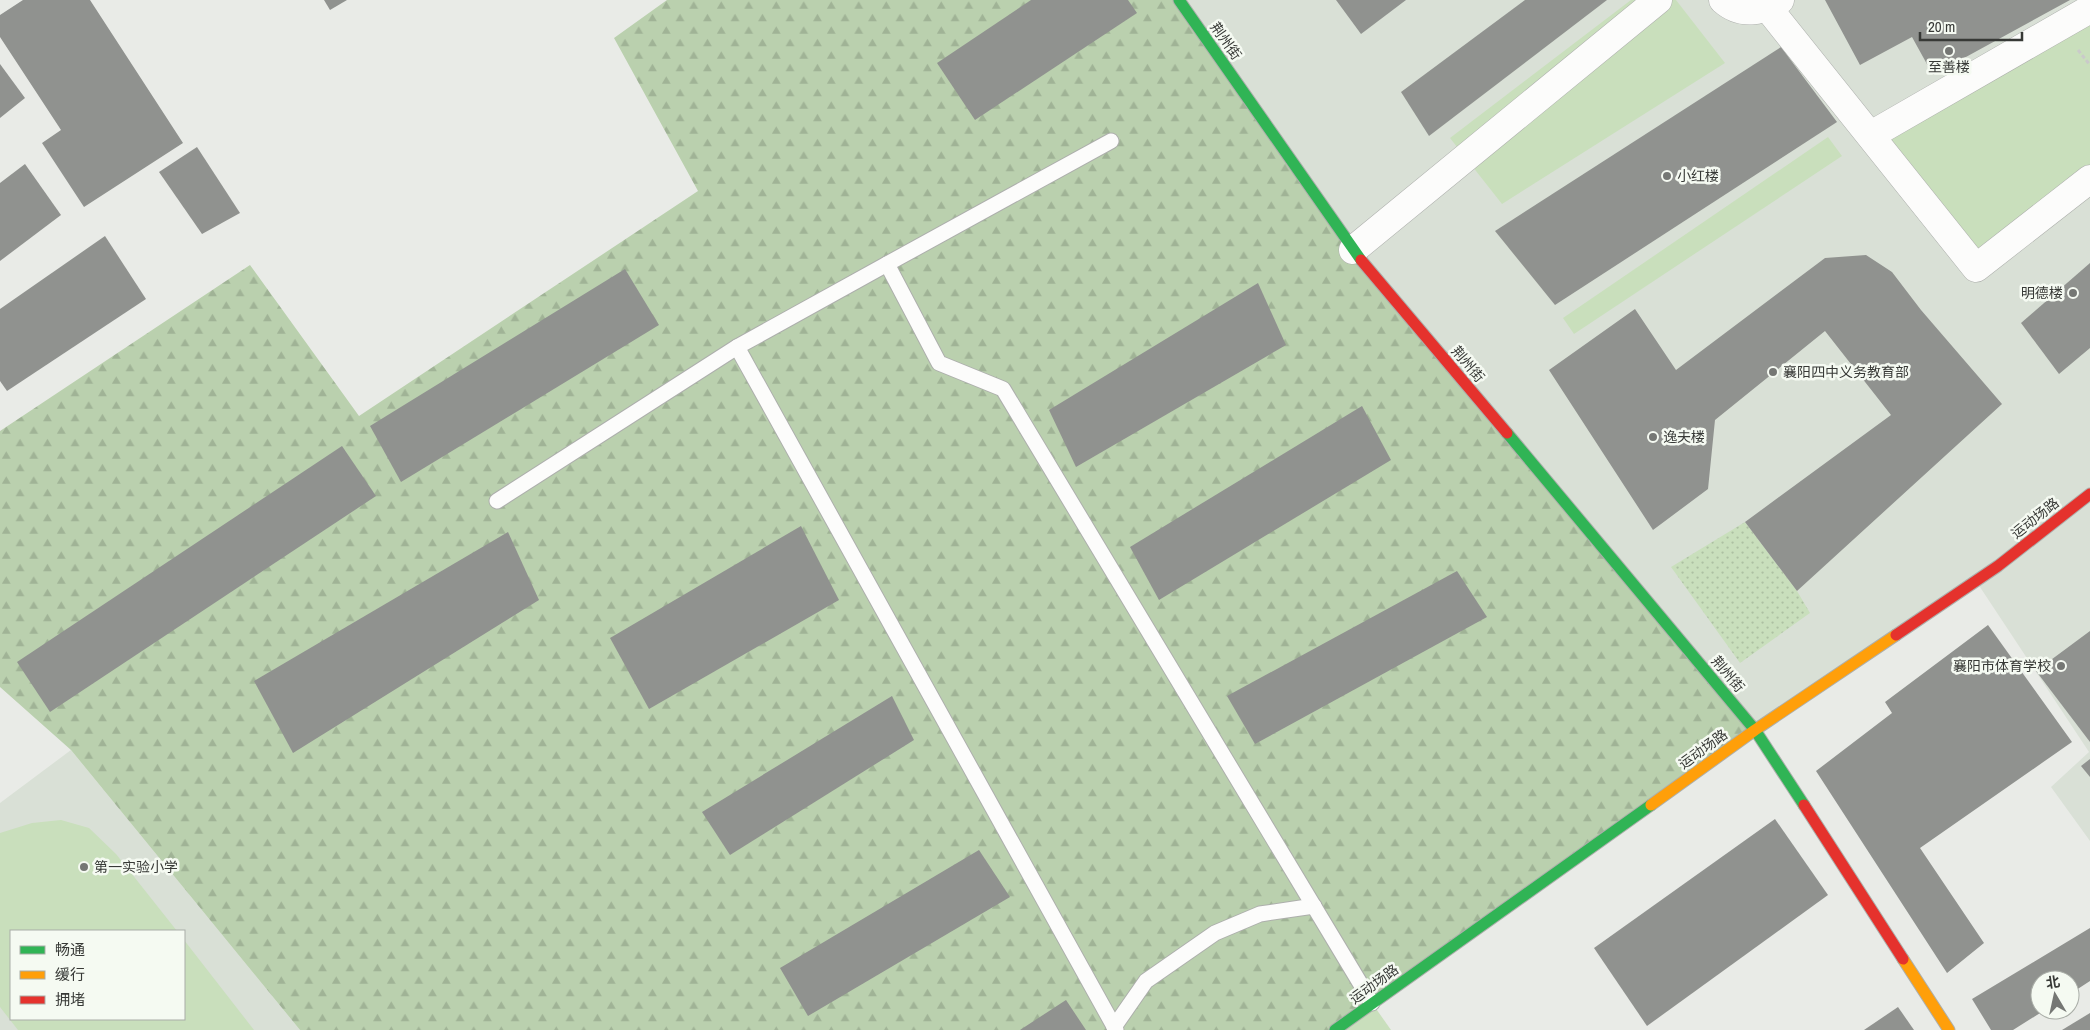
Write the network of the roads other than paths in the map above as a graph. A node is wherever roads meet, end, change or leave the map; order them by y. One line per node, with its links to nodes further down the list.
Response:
1 (1179, 0): 9 (street, 荆州街)
2 (1658, 0): 9 (street)
3 (1724, 0): 4 (street)
4 (1774, 4): 6 (street)
5 (2090, 9): 6 (street)
6 (1871, 136): 8 (street)
7 (1111, 141): 10 (lane)
8 (2090, 179)
9 (1353, 250): 14 (street, 荆州街)
10 (887, 264): 11 (lane); 15 (lane)
11 (737, 347): 13 (lane); 17 (lane)
12 (2090, 494): 14 (street, 运动场路)
13 (497, 501)
14 (1755, 730): 16 (street, 运动场路); 19 (street, 荆州街)
15 (1314, 906): 16 (lane); 17 (lane)
16 (1372, 1003): 18 (street, 运动场路)
17 (1115, 1028)
18 (1335, 1030)
19 (1949, 1030)

